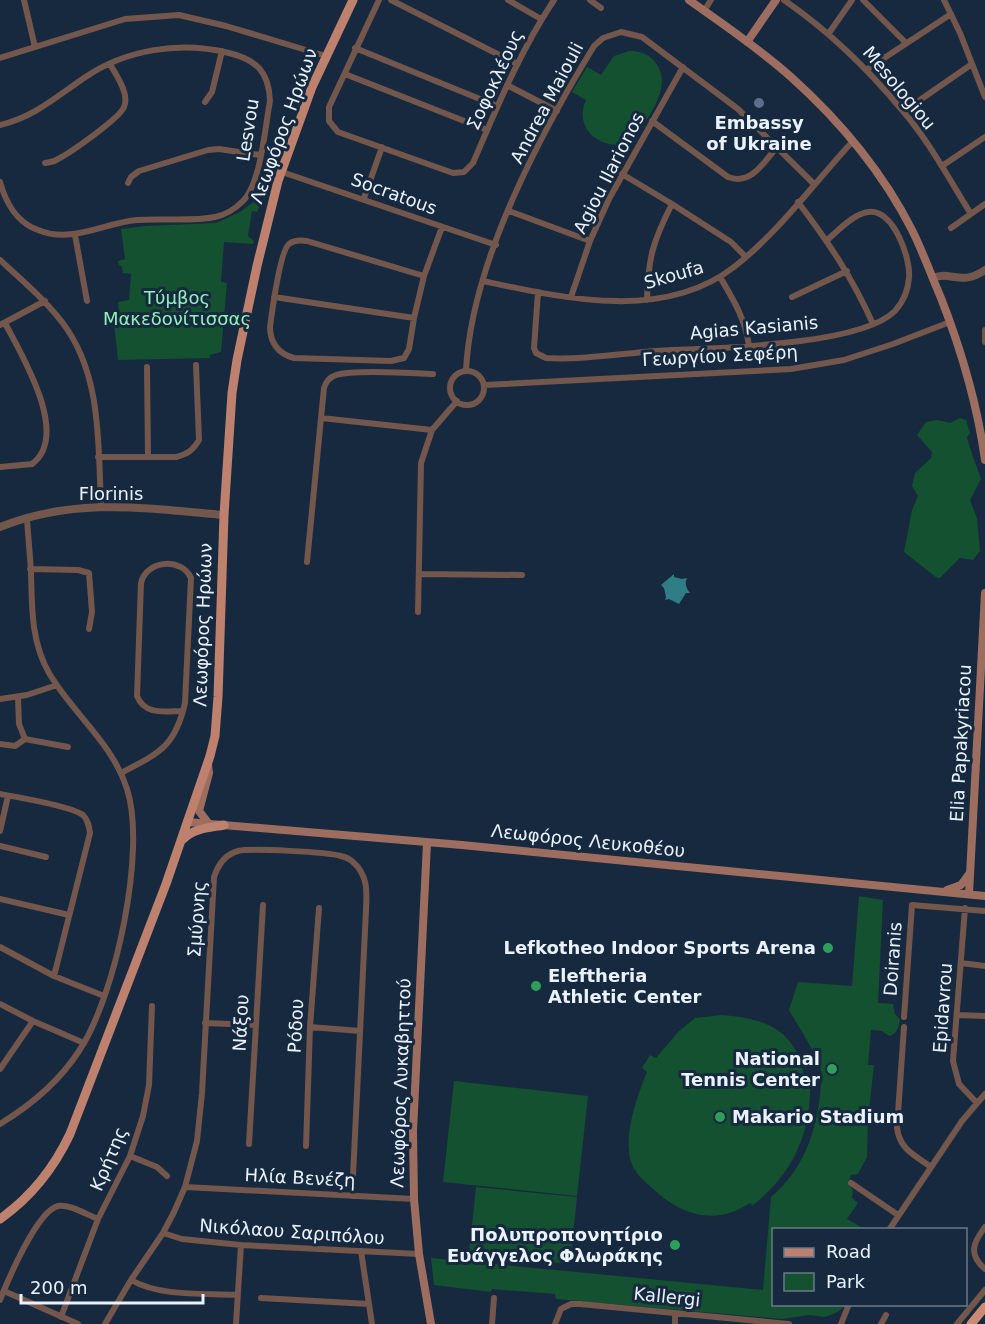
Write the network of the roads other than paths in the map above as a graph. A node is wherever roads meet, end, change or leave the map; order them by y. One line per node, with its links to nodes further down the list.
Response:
1 (24, 0): 22 (street)
2 (353, 0): 25 (main road, Λεωφόρος Ηρώων)
3 (379, 0): 23 (street)
4 (391, 0): 28 (street)
5 (508, 0): 18 (street)
6 (554, 0): 18 (street, Σοφοκλέους)
7 (590, 0): 15 (street)
8 (689, 0): 16 (main road)
9 (711, 0): 16 (street)
10 (776, 0): 20 (main road)
11 (784, 0): 19 (street, Mesologiou)
12 (852, 0): 19 (street)
13 (863, 0): 21 (street)
14 (944, 0): 17 (street)
15 (601, 8)
16 (704, 11): 20 (main road)
17 (951, 14): 21 (street); 29 (street)
18 (541, 19): 28 (street, Σοφοκλέους)
19 (830, 33): 31 (street, Mesologiou)
20 (747, 42): 43 (main road)
21 (906, 43): 31 (street)
22 (35, 47): 25 (street); 26 (street)
23 (355, 48): 32 (street); 36 (street)
24 (222, 51): 27 (street, Lesvou); 35 (street); 46 (street, Lesvou)
25 (326, 56): 49 (main road, Λεωφόρος Ηρώων)
26 (0, 58)
27 (110, 64): 40 (street, Lesvou); 47 (street)
28 (517, 64): 33 (street, Σοφοκλέους)
29 (972, 64): 34 (street); 38 (street)
30 (683, 67): 37 (street, Andrea Maiouli); 39 (street, Agiou Ilarionos); 45 (street, Andrea Maiouli)
31 (866, 70): 38 (street, Mesologiou)
32 (345, 74): 41 (street); 44 (street)
33 (507, 85): 36 (street, Σοφοκλέους); 37 (street)
34 (985, 97)
35 (206, 102)
36 (497, 106): 41 (street, Σοφοκλέους)
37 (557, 111): 58 (street, Andrea Maiouli)
38 (904, 111): 48 (street, Mesologiou)
39 (652, 121): 45 (street); 50 (street, Agiou Ilarionos)
40 (0, 124)
41 (488, 130): 44 (street, Σοφοκλέους)
42 (985, 137): 48 (street)
43 (853, 141): 53 (street, Skoufa); 72 (main road)
44 (382, 147): 54 (street)
45 (777, 147): 53 (street, Andrea Maiouli)
46 (260, 155): 52 (street); 62 (street, Lesvou)
47 (45, 163)
48 (942, 166): 59 (street, Mesologiou)
49 (282, 172): 54 (street, Socratous); 101 (main road, Λεωφόρος Ηρώων)
50 (622, 174): 56 (street); 64 (street, Agiou Ilarionos)
51 (0, 182): 62 (street, Lesvou)
52 (128, 183)
53 (814, 184): 55 (street, Skoufa)
54 (364, 198): 60 (street, Socratous)
55 (798, 202): 63 (street); 66 (street, Skoufa)
56 (672, 204): 66 (street); 78 (street)
57 (985, 204): 59 (street)
58 (509, 211): 64 (street); 65 (street, Andrea Maiouli)
59 (971, 214): 61 (street)
60 (442, 227): 65 (street, Socratous); 70 (street)
61 (951, 228)
62 (75, 234): 80 (street)
63 (827, 240): 69 (street); 84 (street, Agias Kasianis)
64 (590, 241): 76 (street, Agiou Ilarionos)
65 (496, 245): 73 (street, Andrea Maiouli)
66 (746, 256): 71 (street, Skoufa)
67 (0, 260): 79 (street)
68 (985, 270): 72 (street)
69 (847, 271): 77 (street); 84 (street)
70 (424, 276): 75 (street); 81 (street)
71 (720, 277): 78 (street, Skoufa); 87 (street)
72 (933, 278): 82 (main road)
73 (483, 280): 74 (street, Skoufa); 90 (street, Andrea Maiouli)
74 (538, 292): 76 (street, Skoufa); 87 (street, Agias Kasianis)
75 (274, 297): 81 (street); 81 (street)
76 (571, 297): 78 (street, Skoufa)
77 (792, 297)
78 (646, 300)
79 (45, 301): 83 (street); 96 (street)
80 (87, 301)
81 (414, 318)
82 (950, 322): 92 (street, Γεωργίου Σεφέρη); 98 (main road)
83 (3, 324): 99 (street)
84 (873, 324): 87 (street, Agias Kasianis)
85 (985, 330): 86 (street)
86 (985, 342)
87 (749, 346)
88 (196, 365): 97 (street)
89 (147, 367): 97 (street)
90 (466, 371): 92 (street); 93 (street)
91 (433, 374): 94 (street)
92 (484, 385): 93 (street)
93 (457, 401): 95 (street)
94 (321, 418): 95 (street); 104 (street)
95 (432, 430): 106 (street)
96 (98, 456): 97 (street); 100 (street)
97 (148, 456)
98 (985, 460)
99 (0, 467)
100 (101, 506): 101 (street, Florinis); 102 (street, Florinis)
101 (224, 515): 118 (main road, Λεωφόρος Ηρώων)
102 (27, 518): 103 (street, Florinis); 105 (street)
103 (0, 527)
104 (308, 562)
105 (30, 569): 110 (street); 111 (street)
106 (419, 574): 107 (street); 109 (street)
107 (522, 575)
108 (985, 593): 130 (main road, Elia Papakyriacou)
109 (418, 612)
110 (89, 629)
111 (57, 685): 112 (street); 119 (street)
112 (18, 698): 113 (street); 115 (street)
113 (0, 699)
114 (183, 711): 114 (street); 119 (street)
115 (25, 739): 116 (street); 117 (street)
116 (0, 744)
117 (68, 747)
118 (208, 763): 122 (main road, Λεωφόρος Ηρώων); 123 (main road)
119 (122, 773): 144 (street)
120 (0, 794): 121 (street)
121 (8, 796): 125 (street); 139 (street)
122 (187, 822): 123 (main road, Λεωφόρος Λευκοθέου); 126 (main road, Λεωφόρος Ηρώων)
123 (209, 824): 124 (main road, Λεωφόρος Λευκοθέου)
124 (224, 825): 126 (main road); 127 (main road, Λεωφόρος Λευκοθέου)
125 (0, 831)
126 (180, 843): 171 (main road, Λεωφόρος Ηρώων)
127 (427, 843): 131 (main road, Λεωφόρος Λευκοθέου); 169 (main road, Λεωφόρος Λυκαβηττού)
128 (0, 846): 129 (street)
129 (46, 857)
130 (971, 871): 131 (main road); 132 (main road, Elia Papakyriacou); 133 (main road)
131 (940, 891): 132 (main road, Λεωφόρος Λευκοθέου)
132 (969, 894): 133 (main road, Λεωφόρος Λευκοθέου)
133 (985, 895)
134 (0, 899): 139 (street)
135 (264, 905): 152 (street, Νάξου)
136 (320, 908): 153 (street, Ρόδου)
137 (965, 909): 138 (street, Doiranis); 141 (street, Epidavrou); 149 (street, Doiranis)
138 (985, 911)
139 (69, 915): 143 (street)
140 (0, 946): 143 (street)
141 (961, 963): 142 (street); 147 (street, Epidavrou)
142 (985, 966)
143 (54, 976): 144 (street)
144 (104, 996): 156 (street)
145 (0, 1004): 150 (street)
146 (152, 1006): 163 (street, Κρήτης)
147 (957, 1015): 148 (street); 159 (street, Epidavrou)
148 (985, 1016)
149 (904, 1017)
150 (33, 1021): 156 (street); 157 (street)
151 (205, 1023): 152 (street); 155 (street, Σμύρνης); 167 (street, Σμύρνης)
152 (255, 1025): 161 (street, Νάξου)
153 (310, 1027): 155 (street); 162 (street, Ρόδου)
154 (904, 1027): 164 (street)
155 (360, 1032): 168 (street, Σμύρνης)
156 (84, 1043): 160 (street)
157 (0, 1069)
158 (985, 1094): 159 (street)
159 (977, 1103): 164 (street)
160 (0, 1124)
161 (249, 1144)
162 (306, 1146)
163 (130, 1156): 165 (street); 172 (street, Κρήτης)
164 (932, 1167): 170 (street)
165 (167, 1176)
166 (851, 1183): 170 (street)
167 (185, 1187): 168 (street, Ηλία Βενέζη); 175 (street, Σμύρνης)
168 (351, 1196): 169 (street, Ηλία Βενέζη)
169 (414, 1199): 178 (main road, Λεωφόρος Λυκαβηττού)
170 (898, 1215): 174 (street)
171 (1, 1216)
172 (98, 1219): 182 (street); 192 (street, Κρήτης)
173 (985, 1227): 179 (street)
174 (891, 1228)
175 (163, 1233): 176 (street, Νικόλαου Σαριπόλου); 180 (street, Σμύρνης)
176 (241, 1245): 177 (street, Νικόλαου Σαριπόλου); 183 (street)
177 (361, 1251): 178 (street, Νικόλαου Σαριπόλου); 187 (street)
178 (419, 1254): 198 (main road, Λεωφόρος Λυκαβηττού)
179 (985, 1269)
180 (131, 1281): 183 (street); 195 (street, Σμύρνης)
181 (985, 1290): 205 (street)
182 (4, 1291): 186 (street); 192 (street)
183 (237, 1295): 196 (street)
184 (261, 1298): 187 (street)
185 (494, 1298): 199 (street)
186 (0, 1300)
187 (369, 1304): 197 (street)
188 (849, 1306): 203 (street)
189 (985, 1307): 206 (highway)
190 (675, 1314): 193 (street, Kallergi); 200 (street, Kallergi); 201 (street)
191 (886, 1315): 204 (street)
192 (61, 1317): 194 (street)
193 (766, 1323): 202 (street, Kallergi)
194 (78, 1324)
195 (105, 1324)
196 (236, 1324)
197 (372, 1324)
198 (431, 1324)
199 (492, 1324)
200 (555, 1324)
201 (675, 1324)
202 (789, 1324)
203 (841, 1324)
204 (881, 1324)
205 (957, 1324)
206 (970, 1324)

